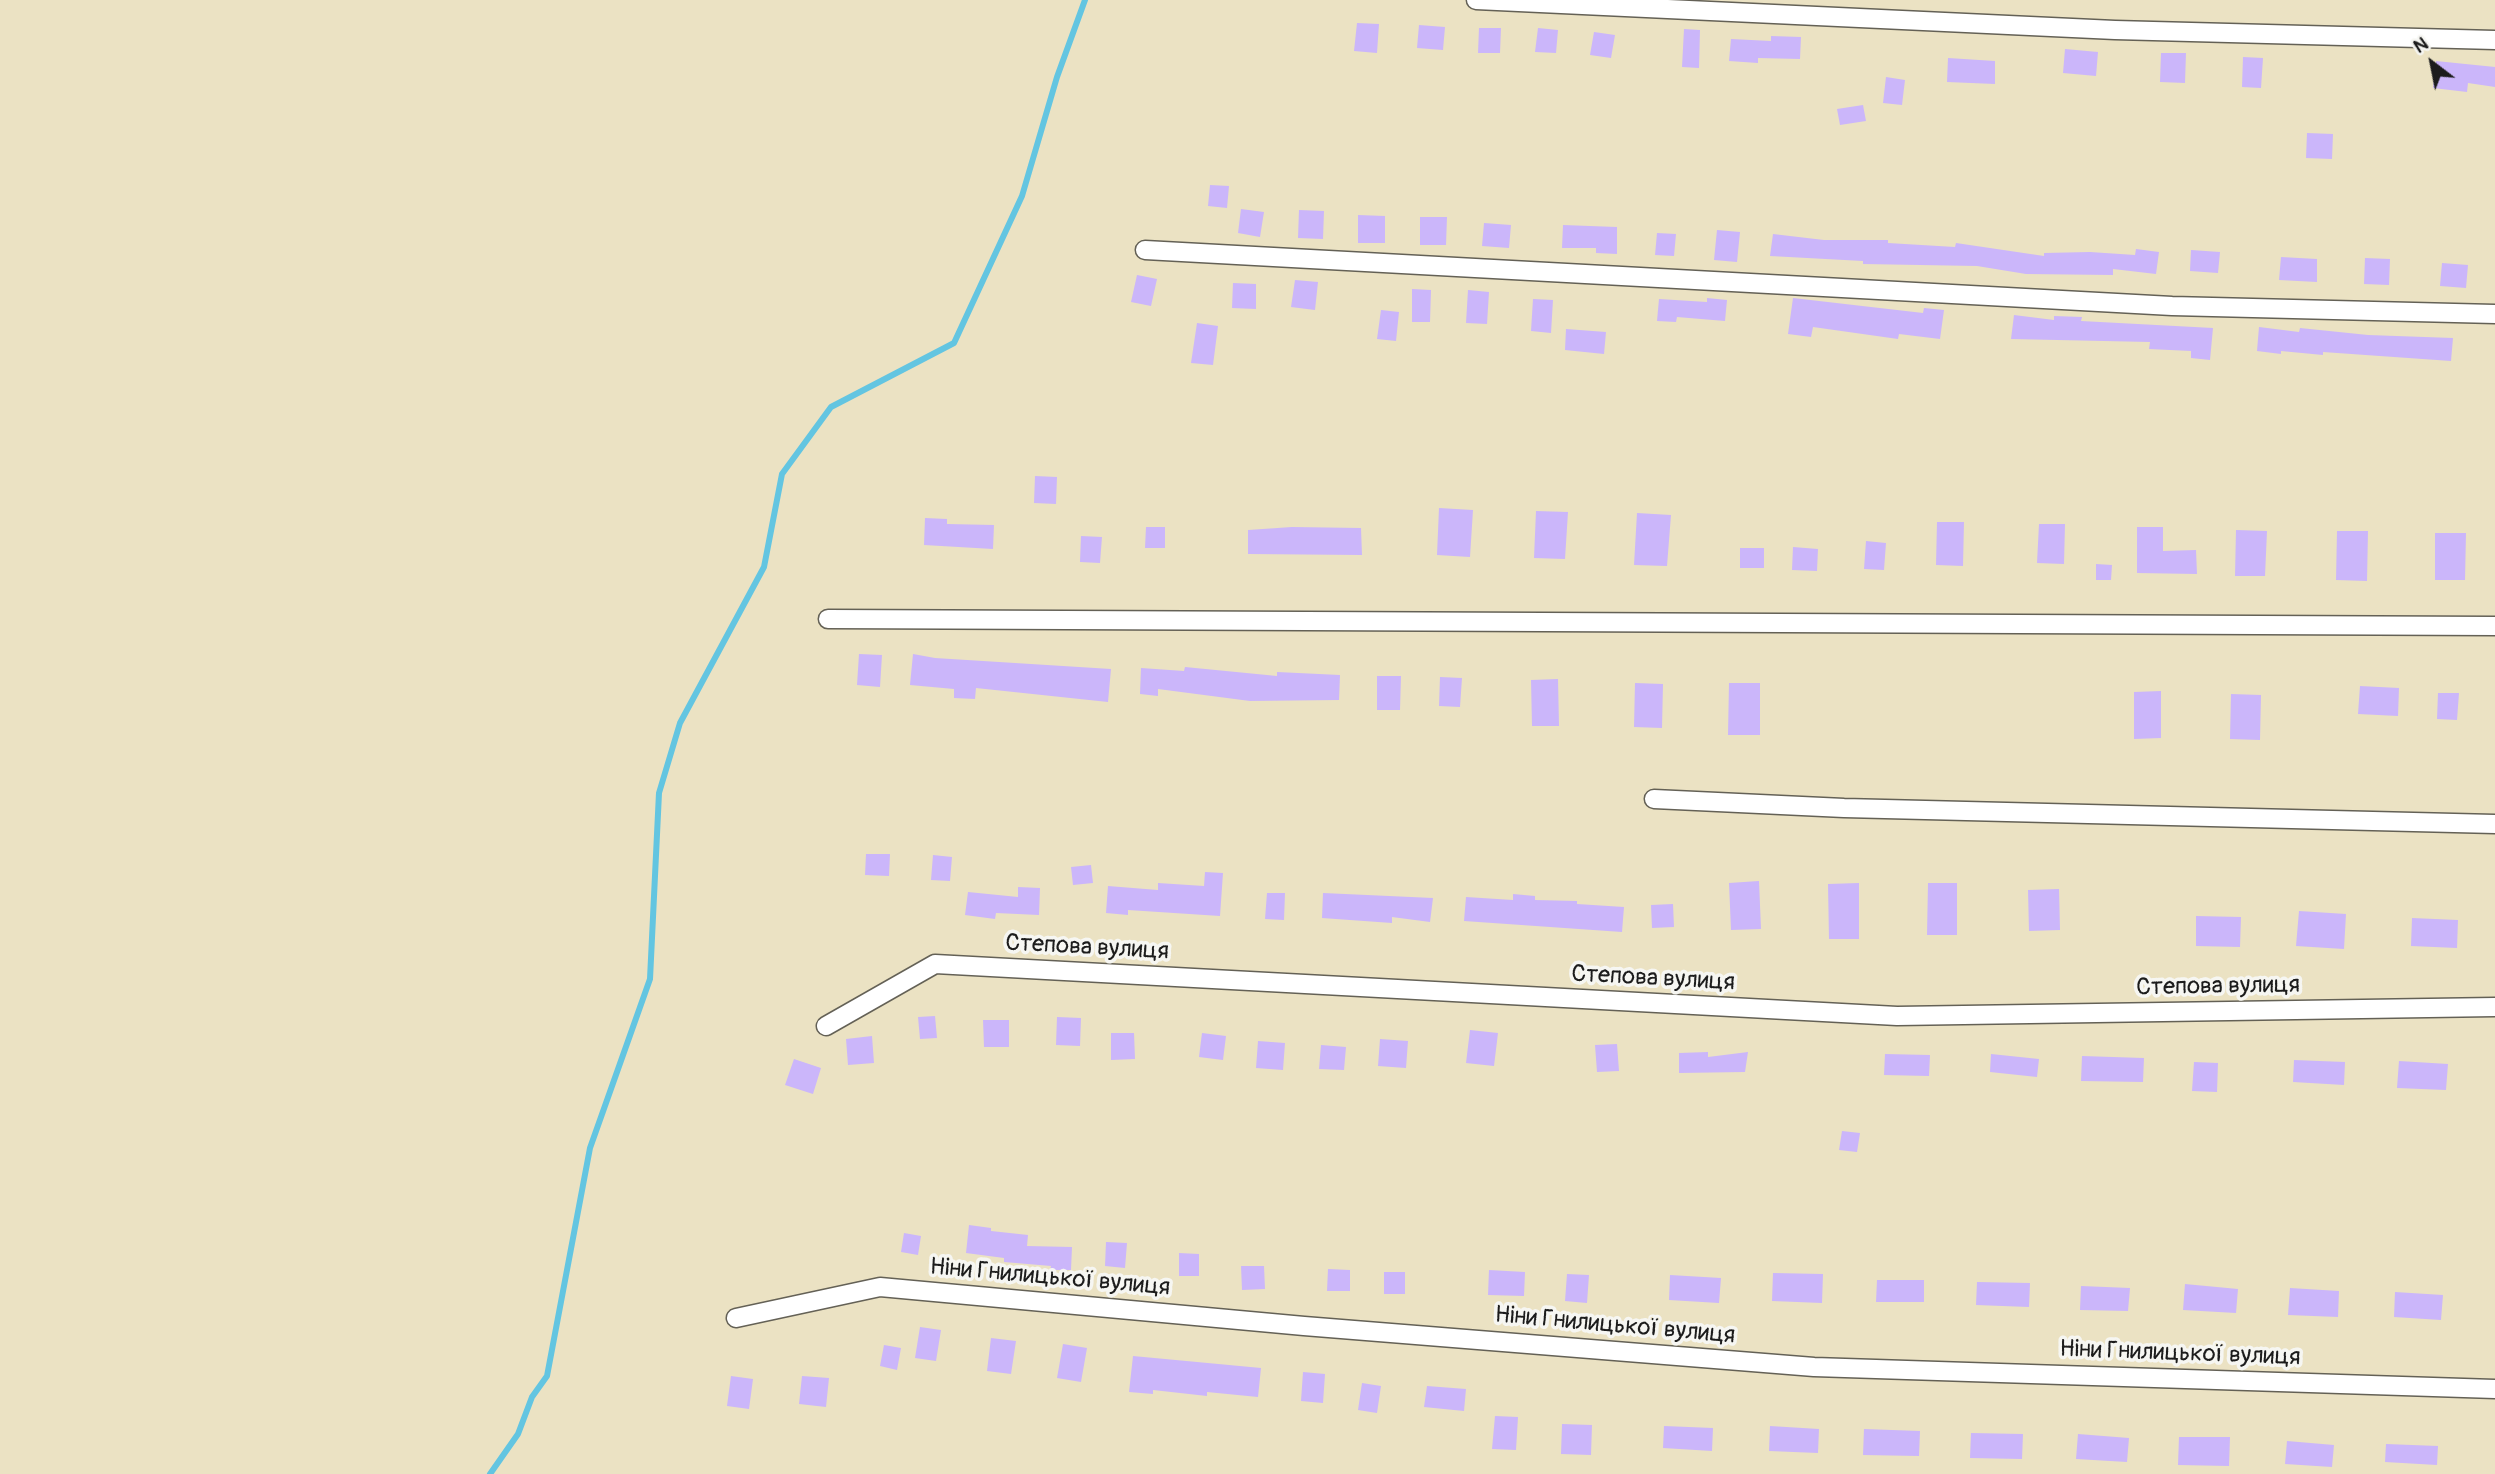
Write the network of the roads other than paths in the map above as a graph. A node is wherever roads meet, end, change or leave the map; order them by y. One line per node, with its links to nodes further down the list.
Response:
1 (1476, 0): 2 (street)
2 (1821, 8): 3 (street)
3 (2495, 40)
4 (1145, 250): 5 (street)
5 (2495, 314)
6 (828, 619): 7 (street)
7 (2495, 626)
8 (1654, 799): 9 (street)
9 (2495, 824)
10 (2495, 1007): 11 (street, Степова вулиця)
11 (826, 1026)
12 (736, 1318): 13 (street, Ніни Гнилицької вулиця)
13 (2495, 1389)

